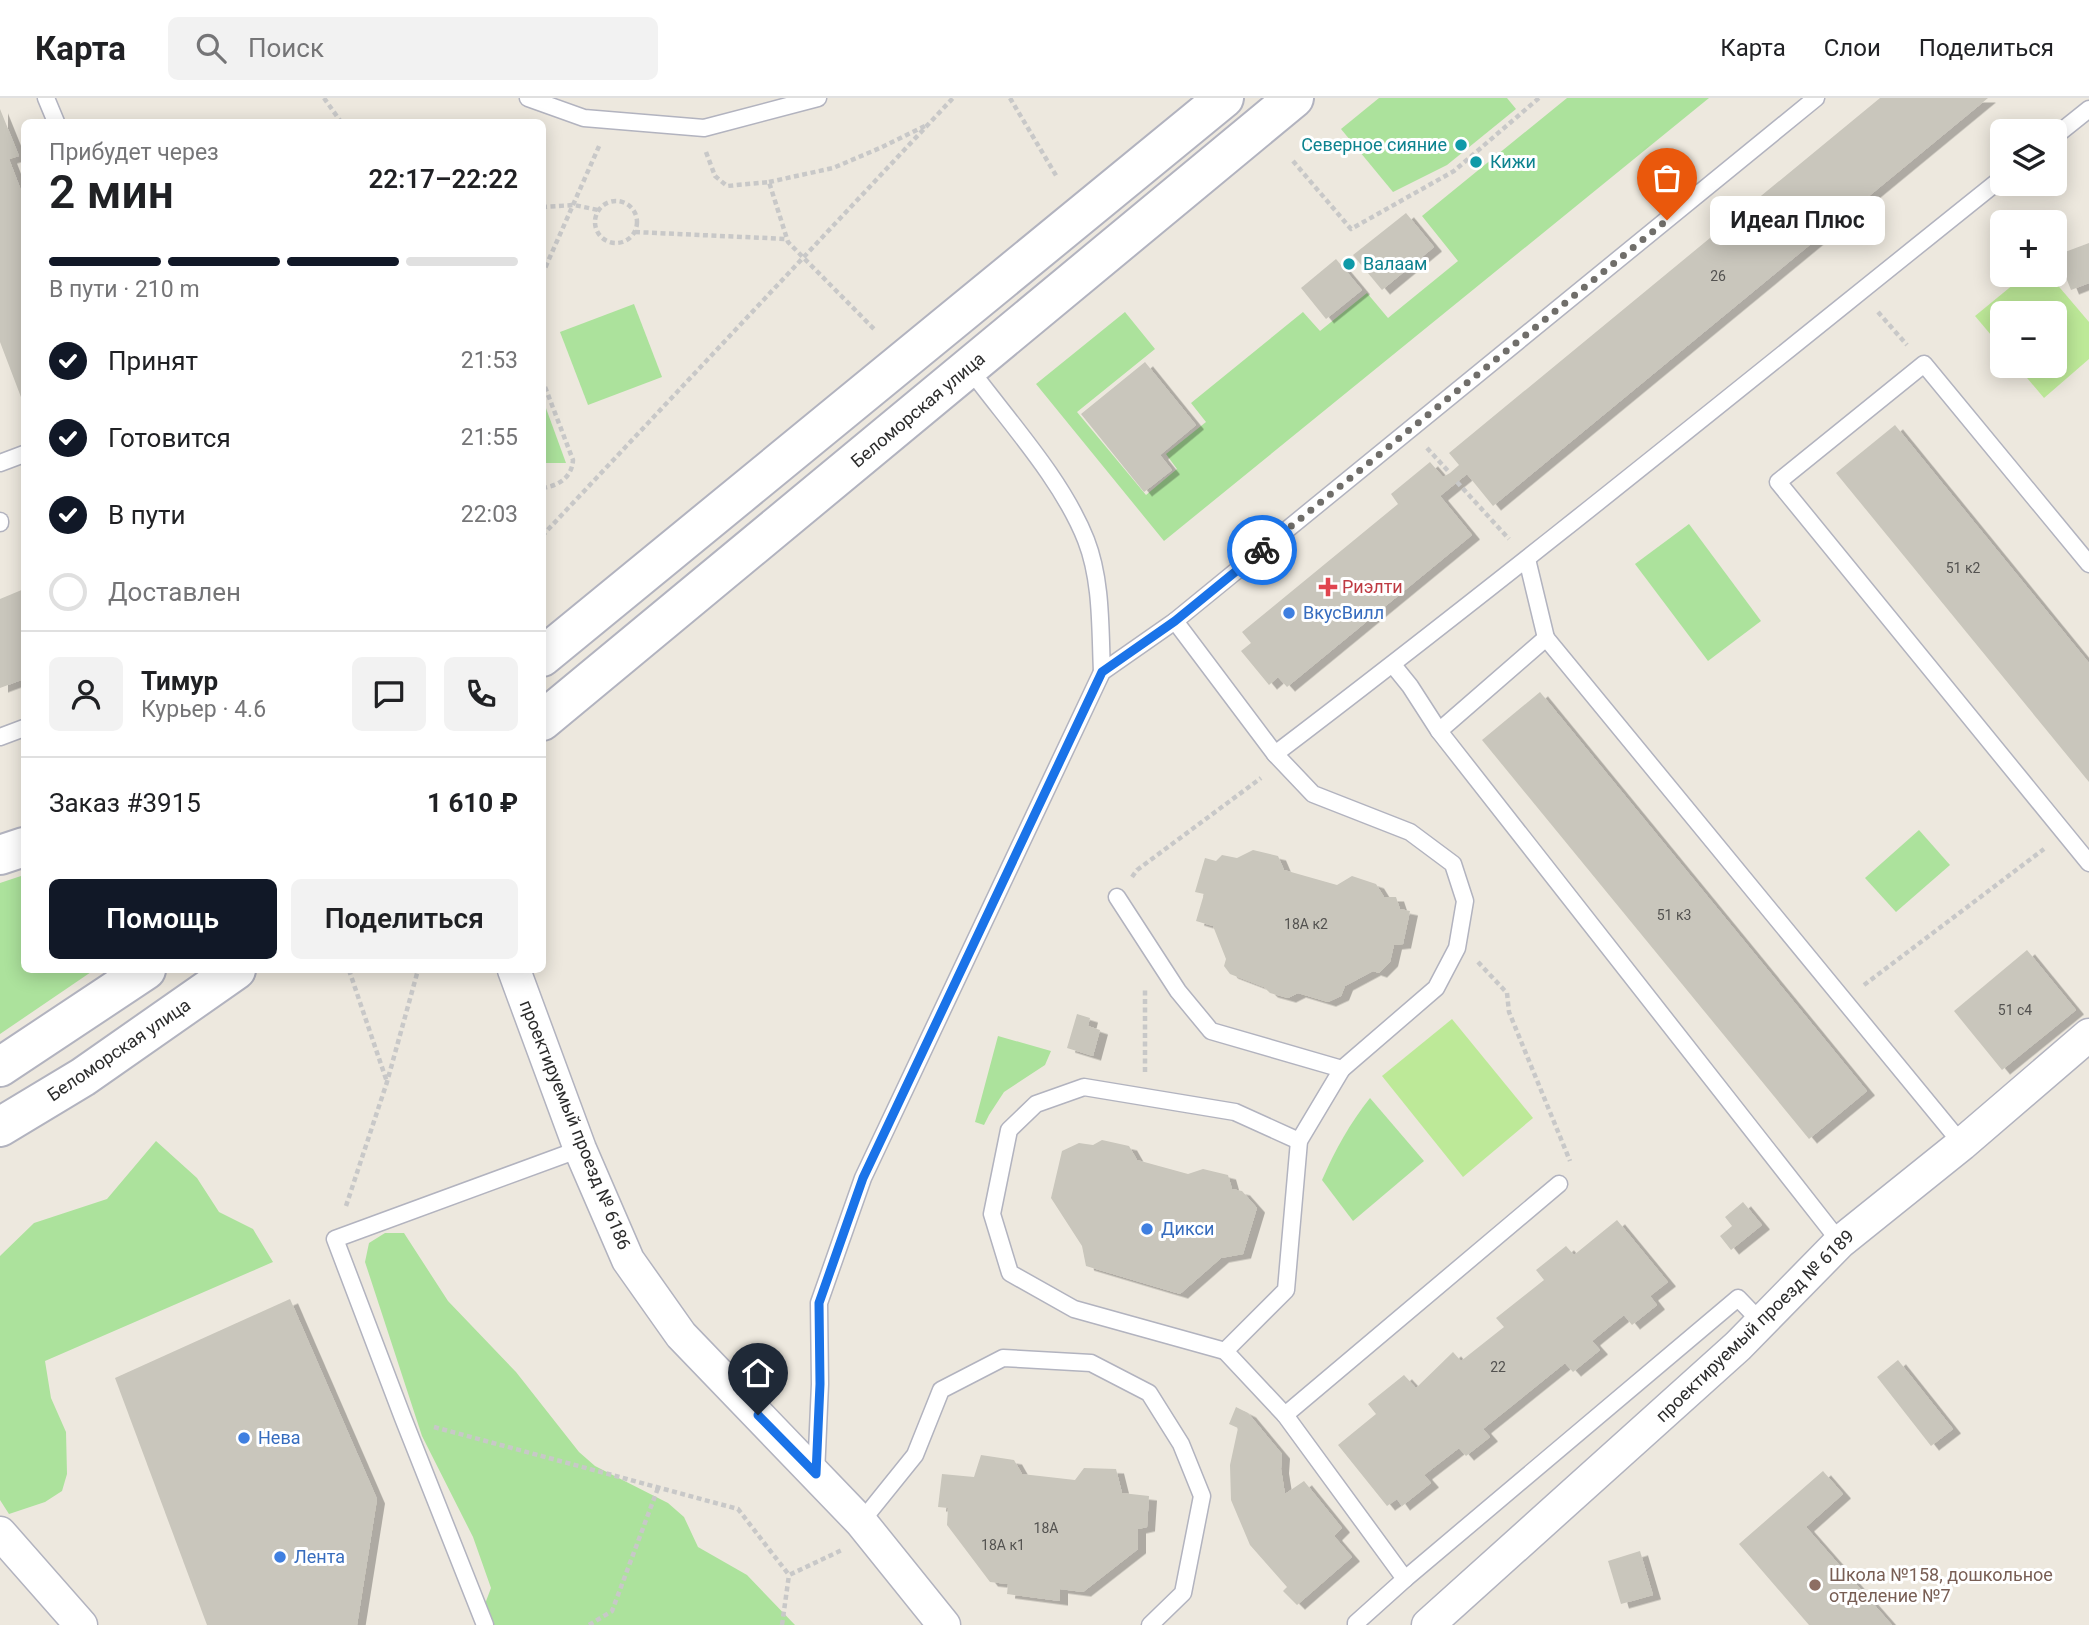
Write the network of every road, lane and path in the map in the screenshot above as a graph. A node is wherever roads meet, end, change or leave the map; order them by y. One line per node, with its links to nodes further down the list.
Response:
1 (46, 98): 12 (lane)
2 (324, 98): 13 (path)
3 (528, 98): 14 (lane)
4 (818, 98): 17 (lane)
5 (953, 98): 15 (path)
6 (1010, 98): 19 (path)
7 (1224, 98): 43 (main road)
8 (1294, 98): 32 (main road, Беломорская улица)
9 (1539, 98): 18 (path)
10 (1815, 98): 41 (lane)
11 (2089, 109): 16 (lane)
12 (55, 119)
13 (339, 119)
14 (611, 120): 17 (lane); 22 (path)
15 (929, 124): 20 (path); 27 (path)
16 (2067, 126)
17 (705, 128): 20 (path)
18 (1293, 161)
19 (1057, 177)
20 (769, 182): 26 (path)
21 (1990, 188): 29 (lane)
22 (574, 205): 23 (path); 24 (path); 28 (path)
23 (546, 207)
24 (598, 210): 25 (path); 25 (path)
25 (635, 232): 26 (path)
26 (787, 239): 27 (path)
27 (803, 257): 30 (path); 38 (path)
28 (546, 266)
29 (1861, 292): 31 (path); 39 (lane)
30 (874, 329)
31 (1924, 364): 40 (lane); 52 (lane)
32 (969, 368): 45 (lane); 46 (main road, Беломорская улица)
33 (546, 389): 37 (path)
34 (21, 455): 35 (lane)
35 (0, 463)
36 (1457, 482): 39 (path)
37 (546, 487)
38 (546, 532)
39 (1527, 559): 42 (lane); 44 (lane)
40 (2089, 564)
41 (1175, 621): 45 (lane); 50 (lane)
42 (1546, 638): 48 (lane); 63 (lane)
43 (546, 654)
44 (1393, 664): 48 (lane); 50 (lane)
45 (1102, 672): 82 (lane)
46 (546, 718)
47 (21, 729): 49 (lane)
48 (1439, 731): 77 (lane)
49 (0, 737)
50 (1275, 754): 51 (lane)
51 (1287, 768): 56 (path); 66 (lane)
52 (2066, 833): 55 (lane); 63 (path)
53 (21, 848): 54 (main road)
54 (0, 855)
55 (2089, 863)
56 (1117, 897): 57 (lane)
57 (1149, 944): 66 (lane); 69 (path)
58 (141, 973): 65 (main road)
59 (232, 973): 67 (main road, Беломорская улица)
60 (349, 973): 68 (path)
61 (417, 973): 68 (path)
62 (515, 973): 73 (street, проектируемый проезд № 6186)
63 (1844, 1000): 72 (lane)
64 (2089, 1035): 72 (street, проектируемый проезд № 6189)
65 (0, 1067)
66 (1342, 1069): 71 (lane)
67 (83, 1077): 70 (main road, Беломорская улица); 74 (main road)
68 (387, 1083): 76 (path)
69 (1145, 1097): 71 (lane); 79 (lane)
70 (0, 1127)
71 (1298, 1141): 79 (lane)
72 (1962, 1144): 77 (street, проектируемый проезд № 6189)
73 (580, 1149): 76 (lane); 82 (street, проектируемый проезд № 6186)
74 (0, 1154)
75 (1559, 1184): 80 (lane)
76 (335, 1239): 81 (lane)
77 (1840, 1242): 78 (street, проектируемый проезд № 6189)
78 (1761, 1322): 87 (lane); 95 (street, проектируемый проезд № 6189)
79 (1226, 1351): 80 (lane)
80 (1285, 1415): 87 (lane)
81 (403, 1418): 83 (path); 89 (lane)
82 (816, 1474): 84 (street, проектируемый проезд № 6186)
83 (658, 1488): 86 (path); 90 (path)
84 (866, 1529): 86 (path); 92 (street, проектируемый проезд № 6186); 93 (lane)
85 (0, 1533): 88 (street)
86 (789, 1574): 91 (path)
87 (1405, 1579): 94 (lane)
88 (81, 1625)
89 (485, 1625)
90 (589, 1625)
91 (782, 1625)
92 (944, 1625)
93 (1150, 1625)
94 (1356, 1625)
95 (1428, 1625)

